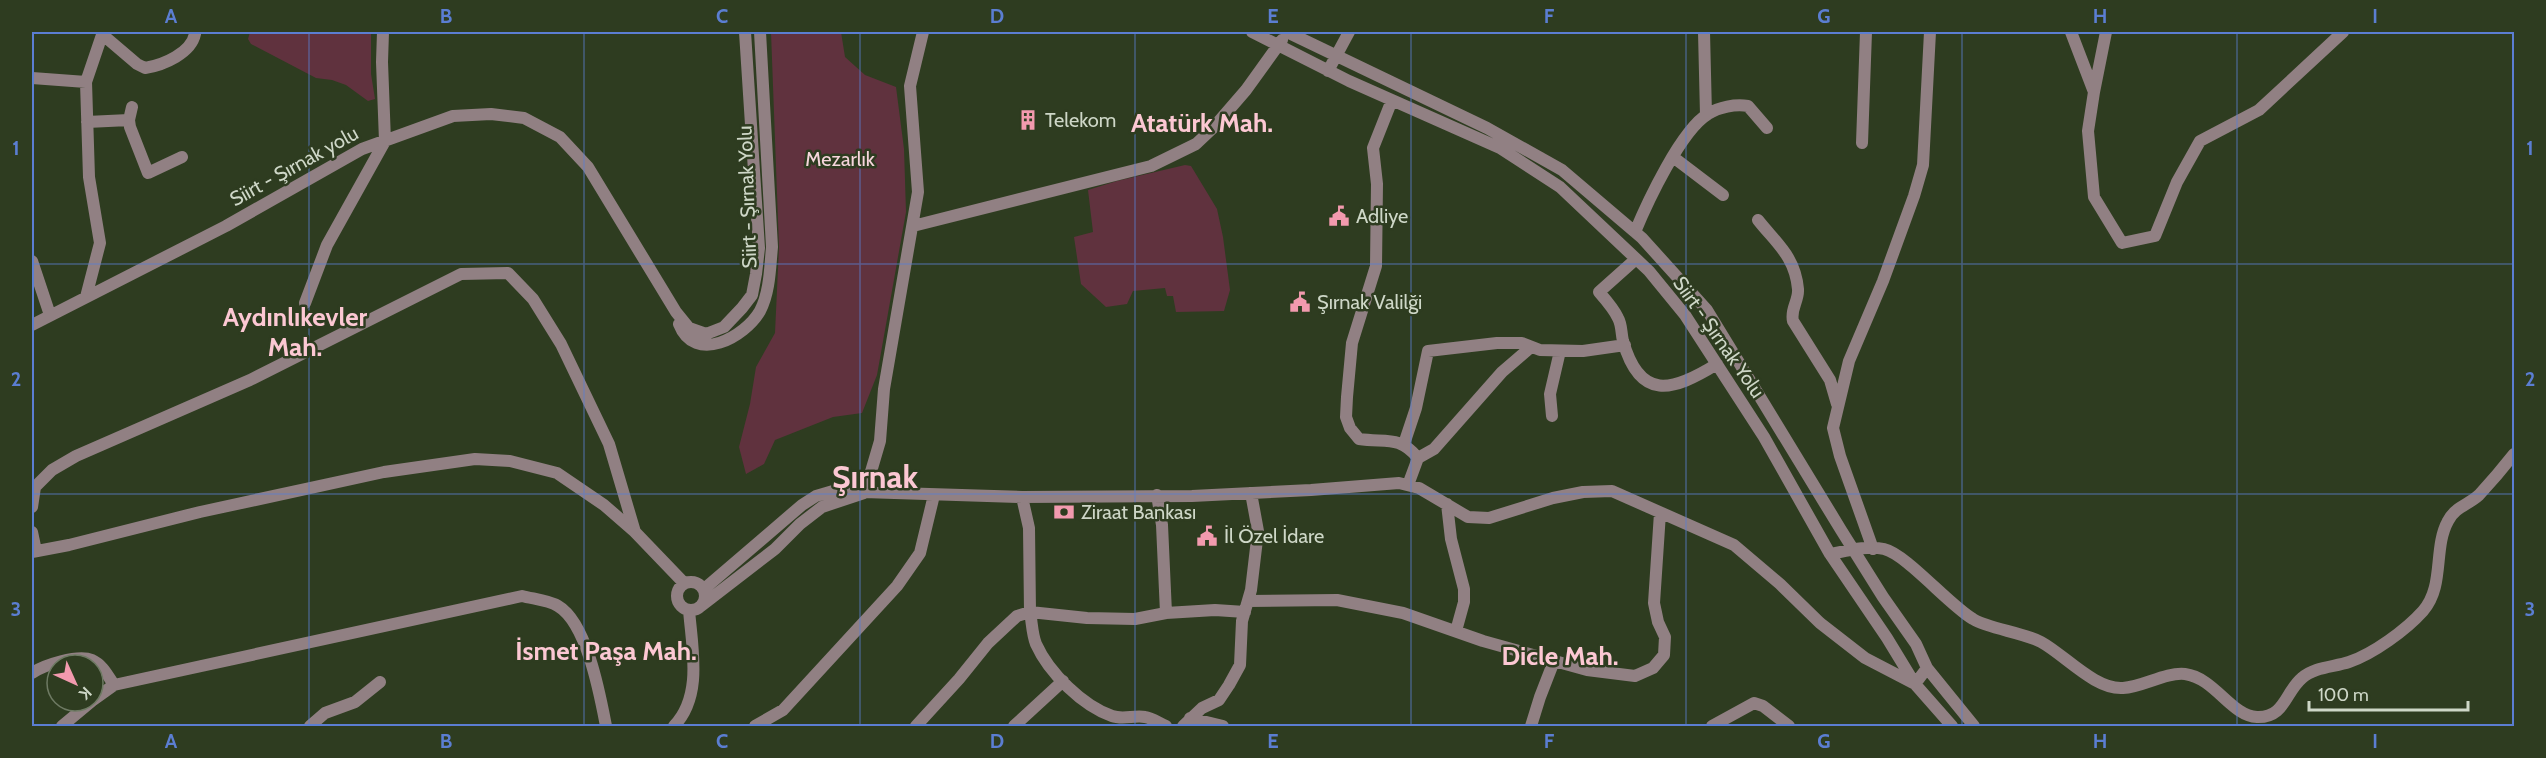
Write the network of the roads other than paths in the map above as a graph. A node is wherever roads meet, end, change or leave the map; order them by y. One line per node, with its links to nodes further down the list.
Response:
1 (383, 32): 28 (street)
2 (745, 32): 40 (street, Siirt - Şırnak Yolu)
3 (760, 32): 40 (street, Siirt - Şırnak Yolu)
4 (923, 32): 34 (street)
5 (1252, 32): 16 (street, Siirt - Şırnak Yolu)
6 (1287, 32): 16 (street); 17 (street, Siirt - Şırnak Yolu)
7 (1349, 32): 17 (street)
8 (1704, 32): 24 (street)
9 (1866, 32): 29 (street)
10 (1930, 32): 47 (street)
11 (2071, 32): 21 (street)
12 (2106, 32): 21 (street)
13 (2343, 32): 21 (street)
14 (103, 33): 15 (street); 20 (street)
15 (195, 34)
16 (1279, 45): 18 (street, Siirt - Şırnak Yolu); 34 (street)
17 (1338, 56): 18 (street); 35 (street, Siirt - Şırnak Yolu)
18 (1328, 71): 22 (street, Siirt - Şırnak Yolu)
19 (32, 78): 20 (street)
20 (86, 82): 26 (street)
21 (2094, 92)
22 (1392, 100): 36 (street, Siirt - Şırnak Yolu); 49 (street)
23 (132, 107): 25 (street)
24 (1706, 115): 27 (street); 31 (street)
25 (129, 120): 26 (street); 30 (street)
26 (87, 122): 38 (street)
27 (1767, 128)
28 (385, 141): 38 (street, Siirt - Şırnak yolu); 39 (street); 40 (street, Siirt - Şırnak yolu)
29 (1862, 143)
30 (182, 157)
31 (1673, 157): 32 (street); 35 (street)
32 (1724, 195)
33 (1758, 220): 47 (street)
34 (913, 226): 53 (street)
35 (1635, 232): 64 (street, Siirt - Şırnak Yolu)
36 (1636, 259): 43 (street); 46 (street, Siirt - Şırnak Yolu)
37 (32, 261): 41 (street)
38 (86, 297): 41 (street, Siirt - Şırnak yolu)
39 (305, 303)
40 (676, 312)
41 (50, 315): 42 (street, Siirt - Şırnak yolu)
42 (32, 325)
43 (1625, 345): 45 (street); 46 (street)
44 (1531, 347): 45 (street); 49 (street); 51 (street)
45 (1560, 351): 48 (street)
46 (1716, 364): 66 (street, Siirt - Şırnak Yolu)
47 (1838, 405): 63 (street)
48 (1552, 416)
49 (1404, 444): 51 (street)
50 (2514, 454): 63 (street)
51 (1418, 458): 52 (street)
52 (1408, 485): 54 (street); 58 (street)
53 (865, 492): 55 (street); 68 (street); 69 (street)
54 (1251, 493): 56 (street); 70 (street)
55 (934, 495): 57 (street); 91 (street)
56 (1157, 495): 57 (street); 73 (street)
57 (1023, 496): 72 (street)
58 (1447, 504): 60 (street); 74 (street)
59 (32, 507): 62 (street)
60 (1660, 513): 75 (street); 80 (street)
61 (32, 532): 65 (street)
62 (636, 532): 65 (street); 67 (street)
63 (1873, 549): 64 (street)
64 (1853, 550): 66 (street); 76 (street, Siirt - Şırnak Yolu)
65 (34, 552)
66 (1830, 554): 80 (street, Siirt - Şırnak Yolu)
67 (684, 584): 68 (street); 71 (street)
68 (704, 589): 69 (street)
69 (701, 606): 71 (street)
70 (1247, 606): 73 (street); 74 (street); 85 (street)
71 (689, 610): 90 (street)
72 (1030, 612): 73 (street); 78 (street); 92 (street)
73 (1166, 613)
74 (1456, 632): 75 (street)
75 (1554, 661): 97 (street)
76 (1928, 668): 80 (street); 100 (street, Siirt - Şırnak Yolu)
77 (32, 673): 81 (street)
78 (1063, 681): 84 (street); 93 (street)
79 (380, 682): 88 (street)
80 (1915, 684): 99 (street, Siirt - Şırnak Yolu)
81 (114, 685): 82 (street); 89 (street)
82 (105, 691)
83 (77, 713): 87 (street)
84 (1131, 717): 94 (street); 95 (street)
85 (1186, 722): 96 (street)
86 (1719, 724): 98 (street)
87 (62, 726)
88 (310, 726)
89 (606, 726)
90 (674, 726)
91 (755, 726)
92 (916, 726)
93 (1014, 726)
94 (1118, 726)
95 (1166, 726)
96 (1223, 726)
97 (1531, 726)
98 (1789, 726)
99 (1952, 726)
100 (1974, 726)

